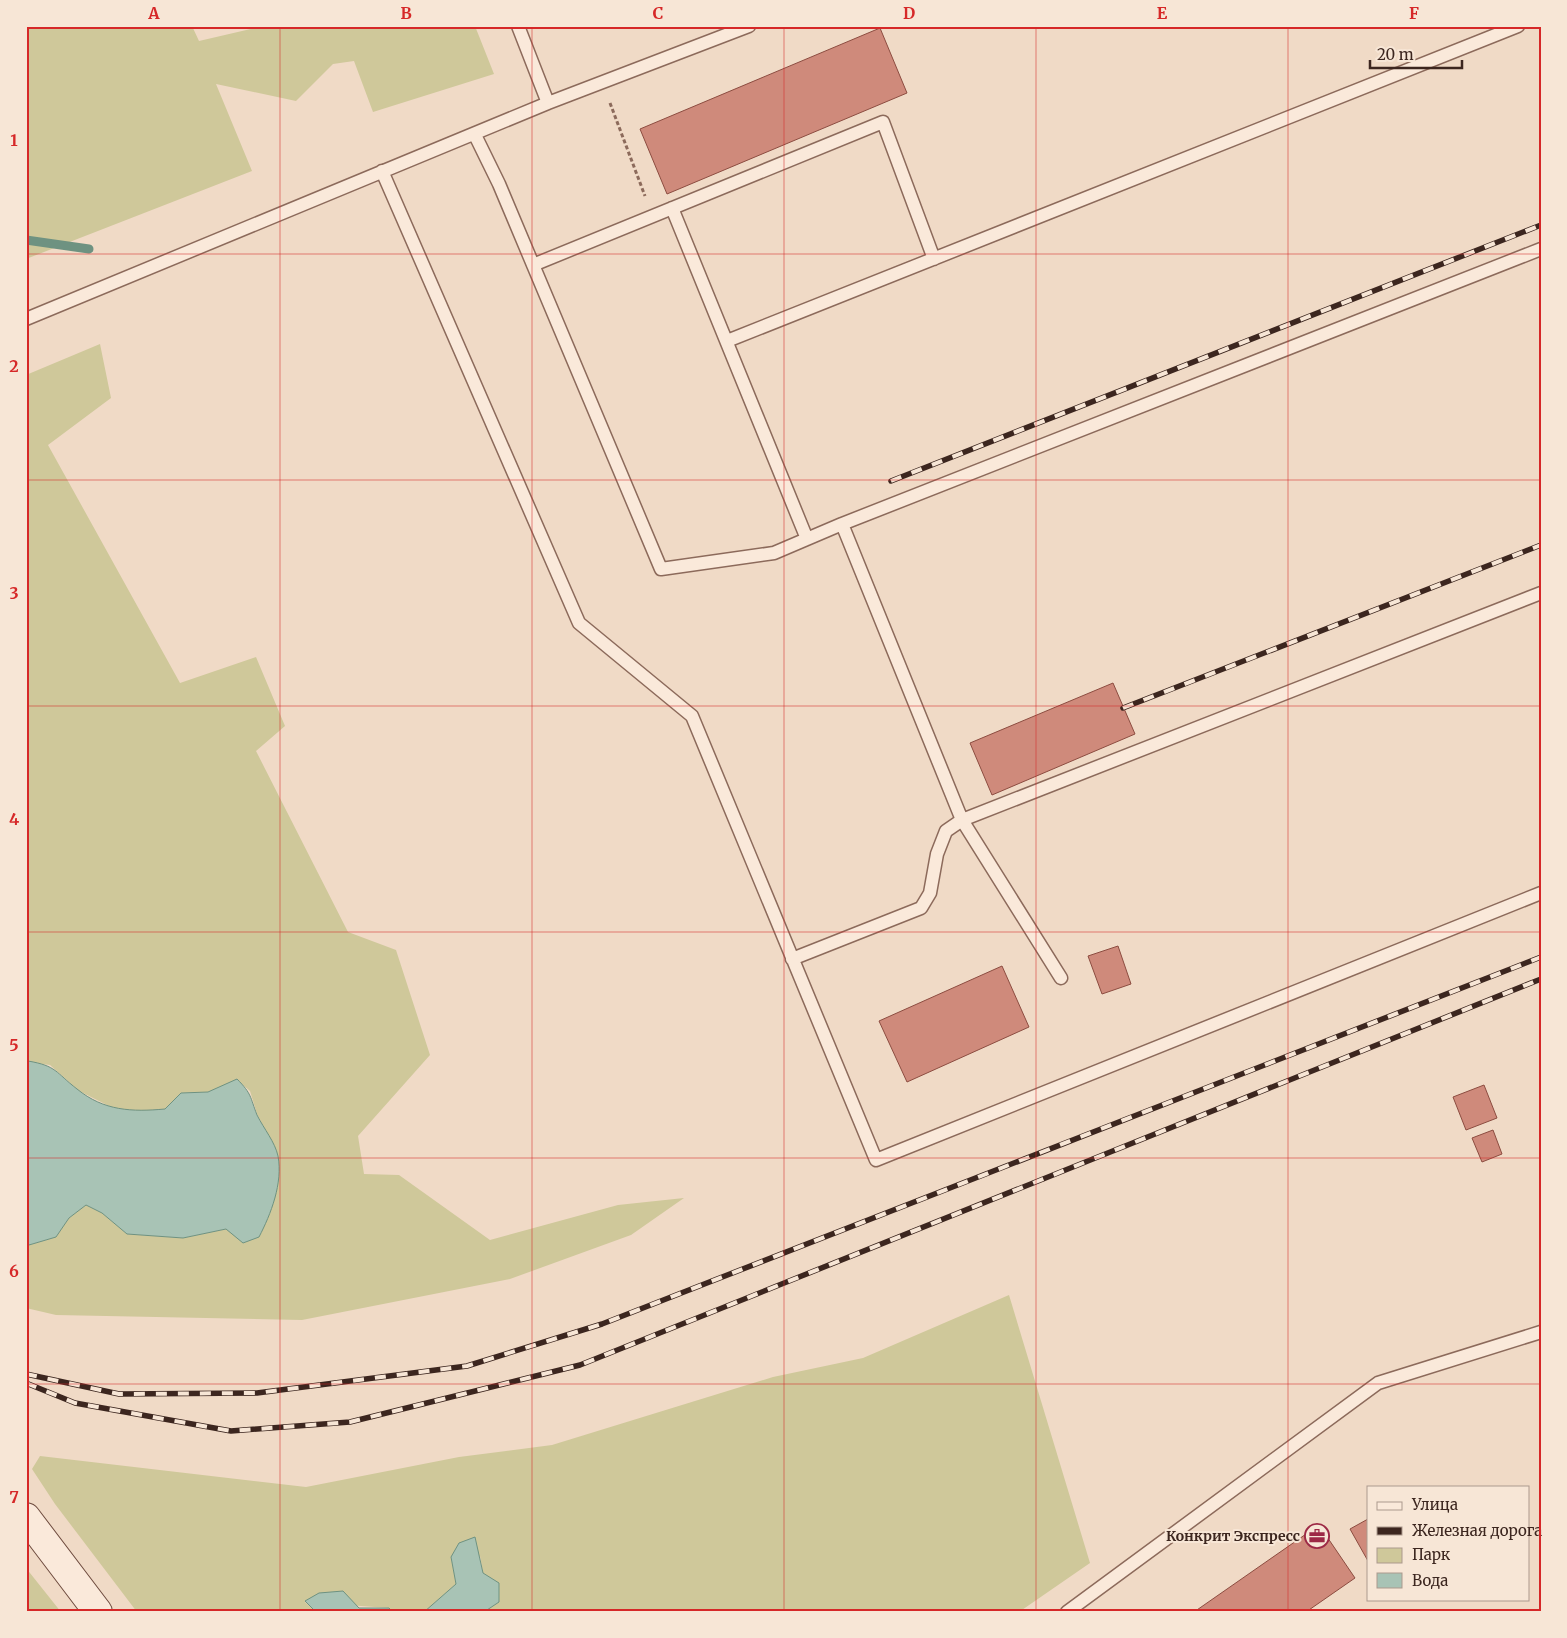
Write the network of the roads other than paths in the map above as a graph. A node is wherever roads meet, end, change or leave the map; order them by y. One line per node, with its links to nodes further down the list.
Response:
1 (518, 26): 4 (lane)
2 (749, 26): 4 (lane)
3 (1518, 26): 9 (lane)
4 (548, 103): 5 (lane)
5 (475, 135): 6 (lane); 10 (lane)
6 (382, 171): 11 (lane); 18 (lane)
7 (672, 208): 9 (lane); 10 (lane); 12 (lane)
8 (1541, 249): 13 (lane)
9 (934, 259): 12 (lane)
10 (533, 265): 14 (lane)
11 (26, 319)
12 (727, 341): 14 (lane)
13 (842, 524): 14 (lane); 16 (lane)
14 (807, 539)
15 (1541, 593): 16 (lane)
16 (962, 820): 18 (lane); 19 (lane)
17 (1541, 893): 18 (lane)
18 (792, 959)
19 (1061, 978)
20 (1541, 1332): 23 (lane)
21 (26, 1517): 22 (main road)
22 (98, 1612)
23 (1067, 1612)

